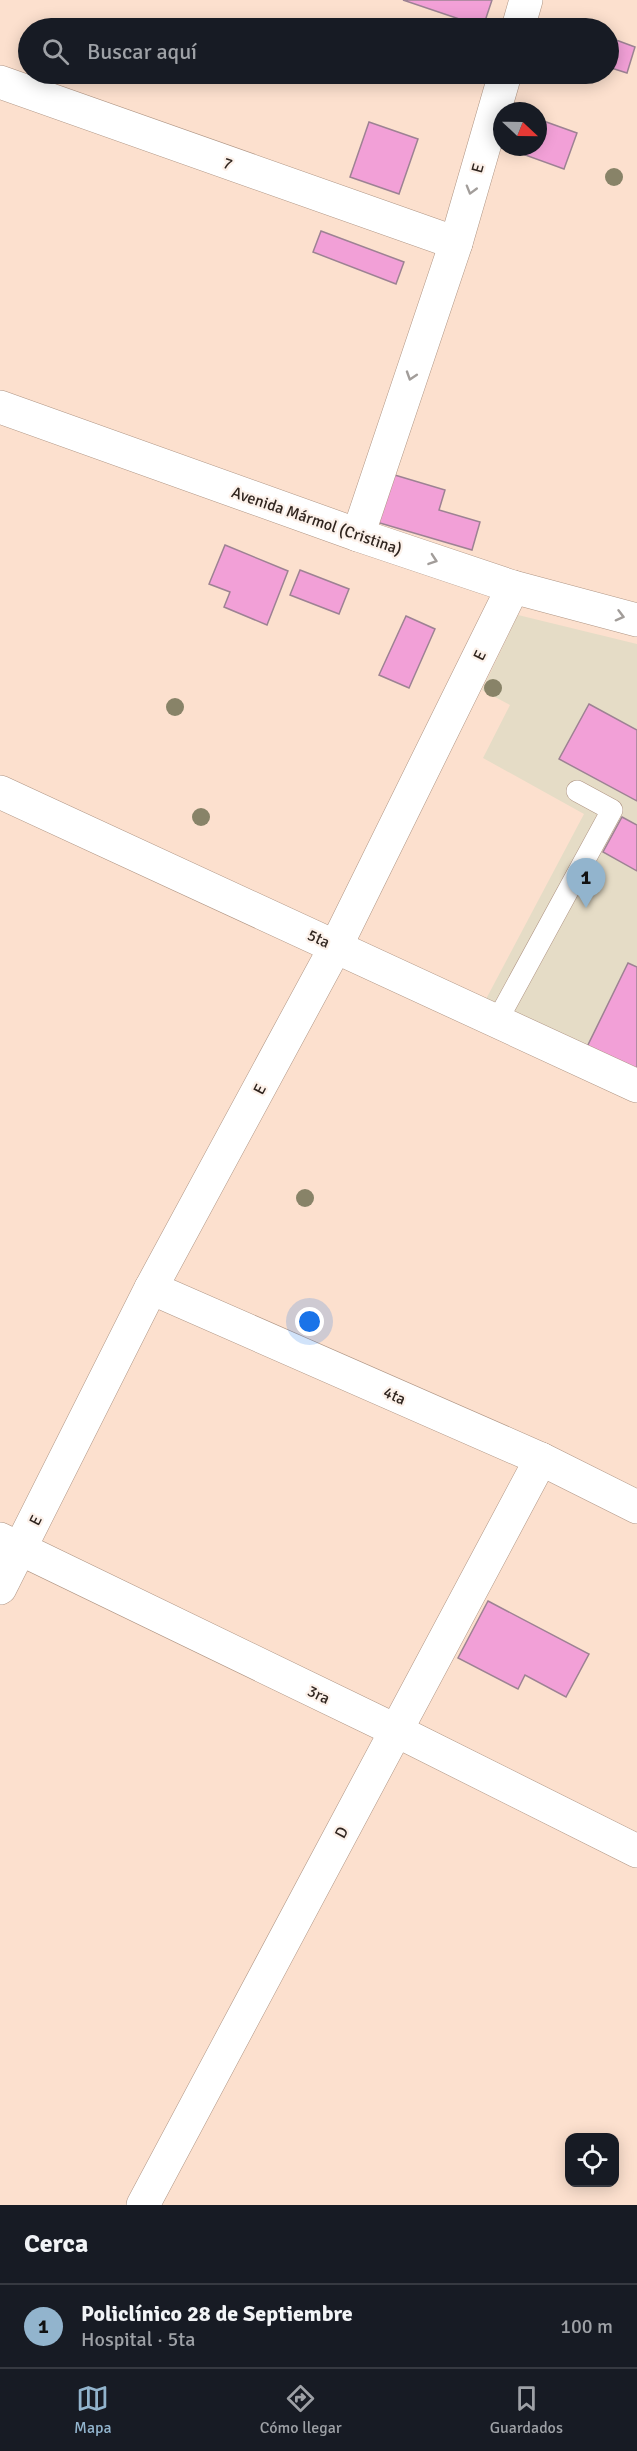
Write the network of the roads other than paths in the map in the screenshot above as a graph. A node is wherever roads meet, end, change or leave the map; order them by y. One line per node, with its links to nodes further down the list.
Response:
1 (526, 0): 2 (street)
2 (521, 18)
3 (0, 82): 5 (street, 7)
4 (502, 84): 5 (street, E, one-way to 5)
5 (456, 243): 7 (street, E, one-way to 7)
6 (0, 407): 7 (street, Avenida Mármol (Cristina))
7 (358, 535): 8 (street, Avenida Mármol (Cristina), one-way to 8)
8 (513, 587): 9 (street, Avenida Mármol (Cristina), one-way to 9); 12 (street, E)
9 (637, 620)
10 (577, 791): 13 (lane)
11 (0, 792): 12 (street, 5ta)
12 (336, 946): 13 (street, 5ta); 15 (street, E)
13 (497, 1021): 14 (street, 5ta)
14 (637, 1086)
15 (151, 1288): 16 (street, 4ta); 18 (street, E)
16 (542, 1459): 17 (street, 4ta); 20 (street, D)
17 (637, 1507)
18 (10, 1544): 19 (street, E); 20 (street, 3ra)
19 (0, 1588)
20 (395, 1730): 21 (street, 3ra); 22 (street, D)
21 (637, 1851)
22 (143, 2205)

